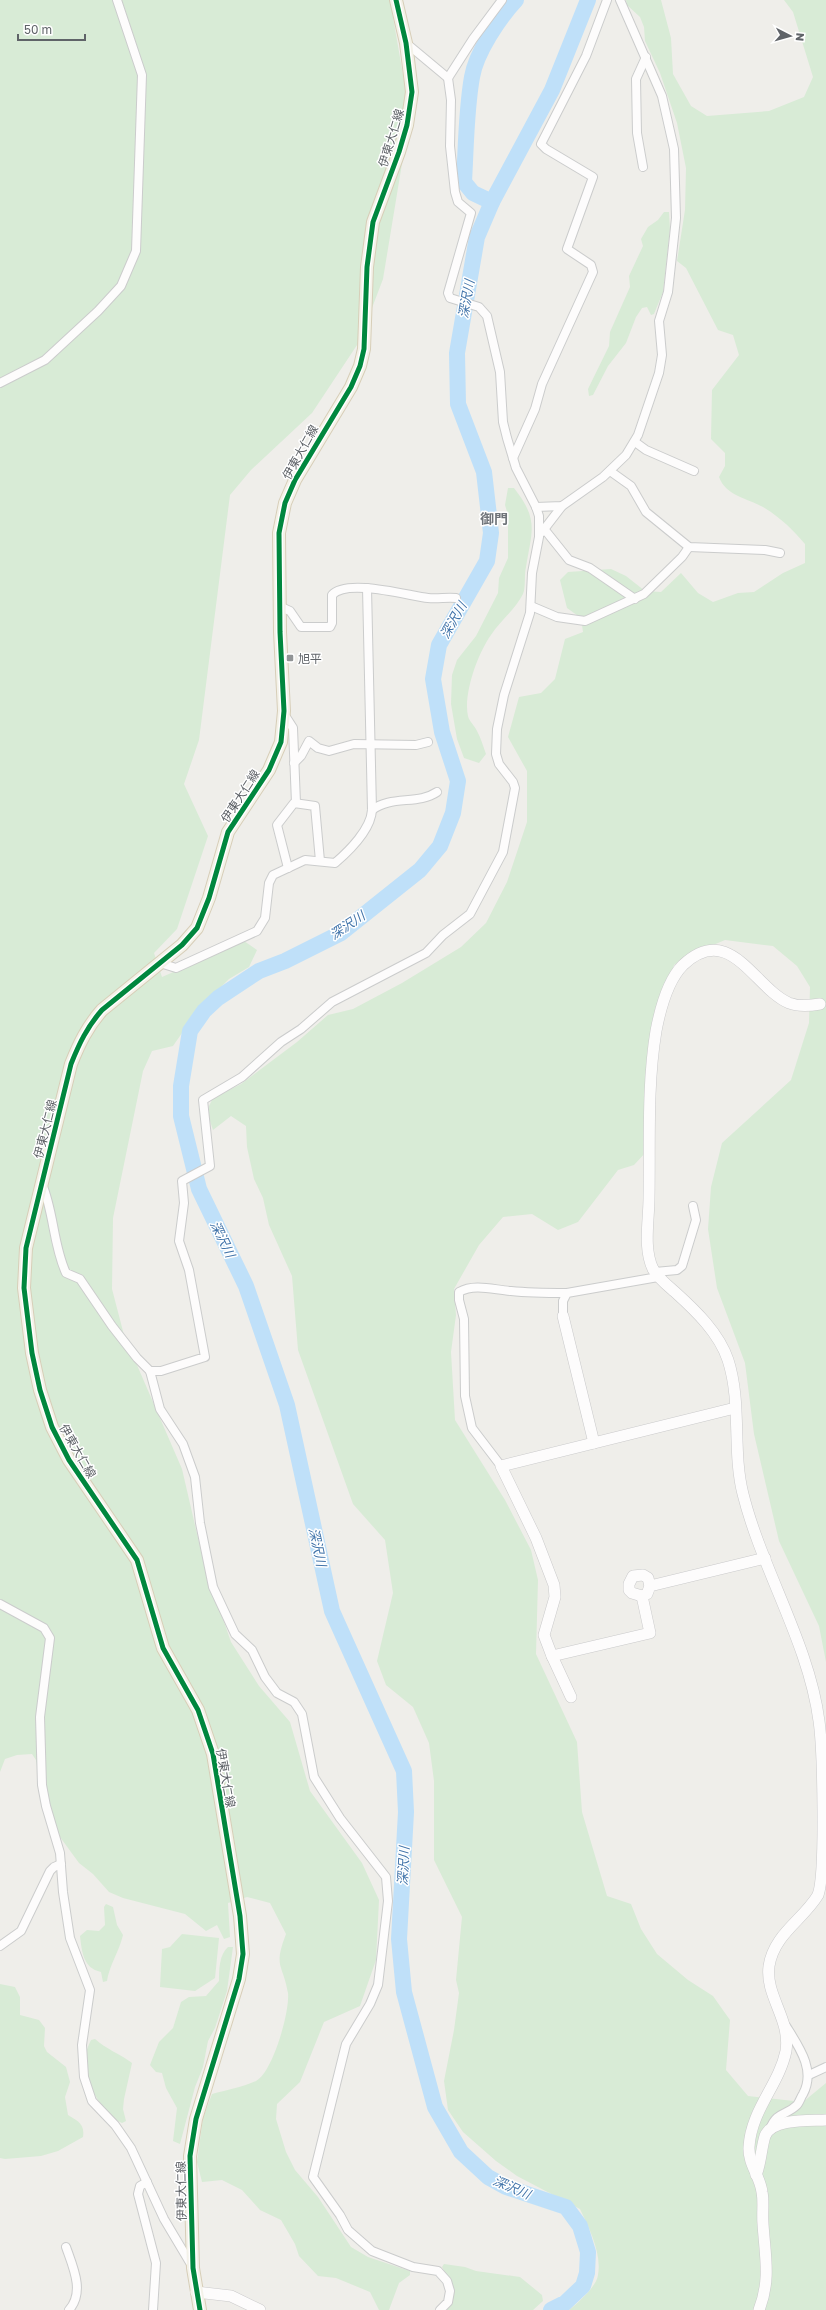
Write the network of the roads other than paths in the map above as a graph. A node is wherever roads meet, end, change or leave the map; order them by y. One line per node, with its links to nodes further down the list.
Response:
1 (116, 0): 10 (street)
2 (396, 0): 6 (main road, 伊東大仁線)
3 (502, 0): 8 (street)
4 (607, 0): 12 (street)
5 (620, 0): 7 (street)
6 (406, 43): 8 (street); 23 (main road, 伊東大仁線)
7 (646, 57): 9 (street); 11 (street)
8 (448, 78): 12 (street)
9 (643, 167)
10 (0, 383)
11 (635, 442): 13 (street); 14 (street)
12 (513, 458): 16 (street)
13 (610, 471): 15 (street); 18 (street)
14 (694, 471)
15 (562, 506): 16 (street); 17 (street)
16 (536, 507): 17 (street)
17 (542, 531): 22 (street); 24 (street)
18 (689, 547): 19 (street); 22 (street)
19 (780, 553)
20 (367, 588): 21 (street); 23 (street); 27 (street)
21 (456, 598)
22 (635, 599): 24 (street)
23 (279, 606): 25 (main road, 伊東大仁線)
24 (531, 606): 41 (street)
25 (284, 714): 28 (street); 34 (main road, 伊東大仁線)
26 (428, 742): 27 (street)
27 (370, 744): 28 (street); 31 (street)
28 (294, 763): 30 (street)
29 (438, 792): 31 (street)
30 (296, 804): 32 (street); 33 (street)
31 (372, 810): 32 (street)
32 (320, 861): 33 (street)
33 (288, 868): 34 (street)
34 (160, 963): 36 (main road, 伊東大仁線)
35 (823, 1002): 38 (street)
36 (42, 1184): 41 (street); 61 (main road, 伊東大仁線)
37 (693, 1206): 38 (street)
38 (657, 1274): 39 (street); 42 (street)
39 (567, 1293): 40 (street); 44 (street)
40 (563, 1316): 43 (street)
41 (150, 1371): 67 (street)
42 (735, 1408): 43 (street); 45 (street)
43 (594, 1443): 44 (street)
44 (501, 1466): 49 (street)
45 (765, 1558): 46 (street); 53 (street)
46 (650, 1586): 47 (street); 47 (street)
47 (642, 1596): 49 (street)
48 (0, 1604): 51 (street)
49 (552, 1656): 50 (street)
50 (571, 1698)
51 (61, 1864): 52 (street); 59 (street)
52 (0, 1946)
53 (786, 2025): 55 (street); 58 (street)
54 (826, 2067): 55 (street)
55 (809, 2075): 57 (street)
56 (826, 2120): 57 (street)
57 (770, 2129): 58 (street)
58 (756, 2175): 68 (street)
59 (148, 2182): 61 (street); 64 (street)
60 (66, 2247): 63 (street)
61 (193, 2268): 62 (main road, 伊東大仁線)
62 (196, 2292): 65 (main road, 伊東大仁線); 66 (street)
63 (70, 2310)
64 (153, 2310)
65 (200, 2310)
66 (260, 2310)
67 (440, 2310)
68 (759, 2310)

